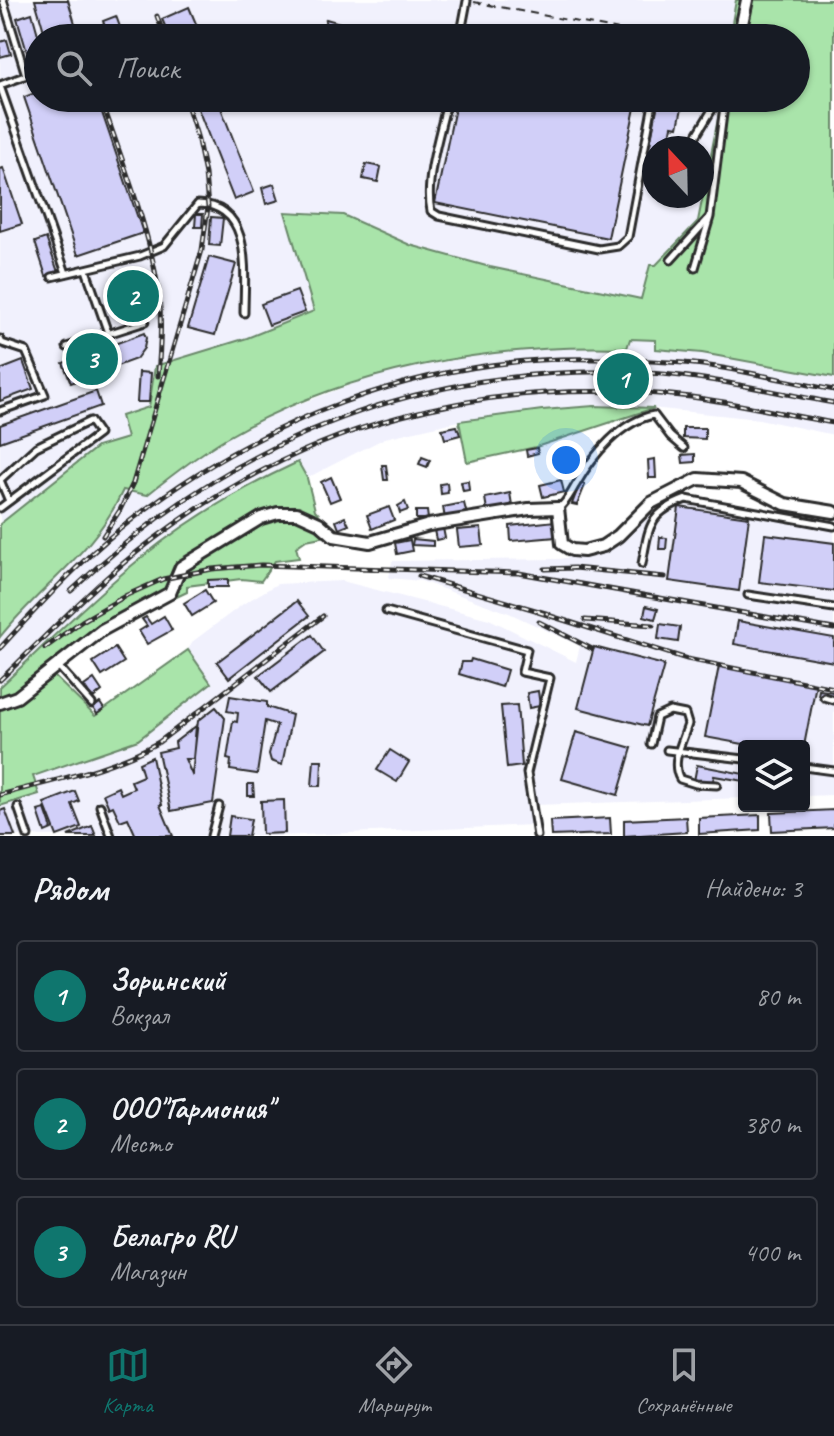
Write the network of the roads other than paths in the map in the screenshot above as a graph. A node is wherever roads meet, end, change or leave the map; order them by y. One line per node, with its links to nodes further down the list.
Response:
1 (3, 0): 6 (lane)
2 (747, 0): 5 (street)
3 (467, 1): 4 (lane)
4 (463, 24)
5 (742, 24)
6 (24, 68)
7 (24, 76): 8 (lane)
8 (0, 85): 18 (lane)
9 (445, 112): 10 (lane)
10 (651, 112)
11 (713, 112): 13 (lane)
12 (721, 112): 14 (lane)
13 (696, 136)
14 (710, 217): 15 (lane); 16 (lane)
15 (671, 260)
16 (695, 268)
17 (86, 270): 18 (lane); 20 (lane); 22 (lane)
18 (66, 273): 19 (lane)
19 (52, 277)
20 (244, 313)
21 (145, 322): 22 (lane)
22 (108, 334): 24 (lane)
23 (0, 339): 25 (lane)
24 (67, 347)
25 (0, 411)
26 (684, 448): 30 (lane)
27 (0, 480): 28 (lane); 28 (lane)
28 (9, 501): 29 (lane)
29 (0, 508)
30 (558, 508): 31 (street); 37 (street)
31 (834, 512)
32 (834, 526): 33 (lane)
33 (642, 564)
34 (748, 595): 35 (lane)
35 (834, 608)
36 (386, 611): 55 (lane)
37 (58, 666): 40 (street); 41 (lane)
38 (824, 697): 39 (lane)
39 (834, 700)
40 (0, 703)
41 (92, 704)
42 (651, 744): 44 (lane)
43 (667, 750): 44 (lane)
44 (678, 751): 45 (lane); 48 (lane)
45 (738, 758)
46 (810, 768): 47 (lane)
47 (834, 771)
48 (717, 785)
49 (100, 806): 53 (lane)
50 (219, 806): 54 (lane)
51 (18, 807): 52 (lane)
52 (28, 836)
53 (111, 836)
54 (211, 836)
55 (537, 836)

